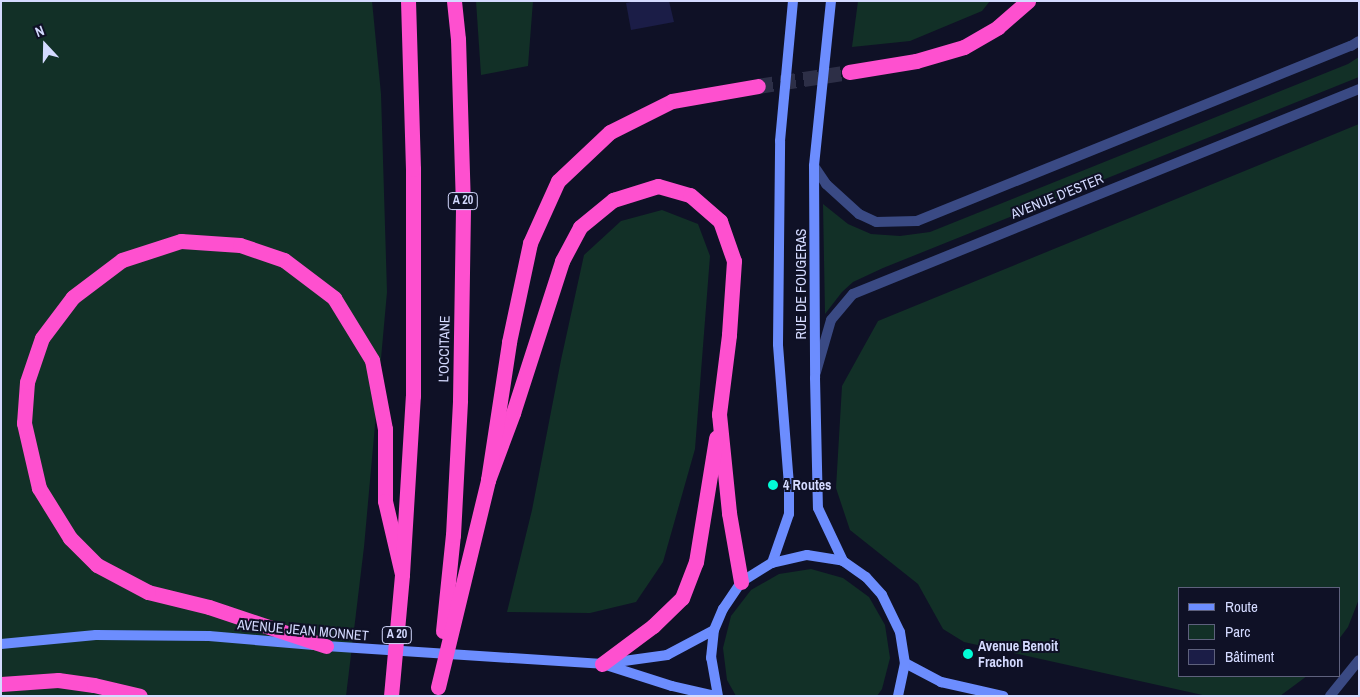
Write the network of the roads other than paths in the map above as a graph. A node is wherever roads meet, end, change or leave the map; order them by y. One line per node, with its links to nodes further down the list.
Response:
1 (408, 1): 16 (highway, A 20)
2 (454, 1): 25 (highway, L'OCCITANE / A 20)
3 (793, 1): 15 (main road, RUE DE FOUGERAS)
4 (832, 1): 10 (main road, RUE DE FOUGERAS)
5 (1028, 1): 7 (highway)
6 (1359, 41): 10 (street)
7 (848, 72)
8 (758, 86): 13 (highway)
9 (1359, 89): 11 (street, AVENUE D'ESTER)
10 (814, 166): 11 (main road, RUE DE FOUGERAS)
11 (815, 378): 14 (main road, RUE DE FOUGERAS)
12 (719, 414): 13 (highway); 17 (highway); 23 (highway)
13 (488, 480): 25 (highway)
14 (843, 561): 15 (main road); 22 (main road)
15 (772, 563): 17 (main road)
16 (402, 574): 20 (highway); 27 (highway, A 20)
17 (741, 582): 18 (main road)
18 (714, 630): 23 (main road, AVENUE JEAN MONNET); 29 (main road)
19 (1, 644): 20 (main road, AVENUE JEAN MONNET)
20 (326, 646): 23 (main road, AVENUE JEAN MONNET)
21 (1359, 660): 32 (street)
22 (904, 663): 30 (main road); 31 (main road)
23 (602, 664): 28 (main road, AVENUE JEAN MONNET)
24 (1, 684): 26 (highway)
25 (437, 691)
26 (140, 696)
27 (391, 696)
28 (715, 696)
29 (718, 696)
30 (898, 696)
31 (1003, 696)
32 (1330, 696)

